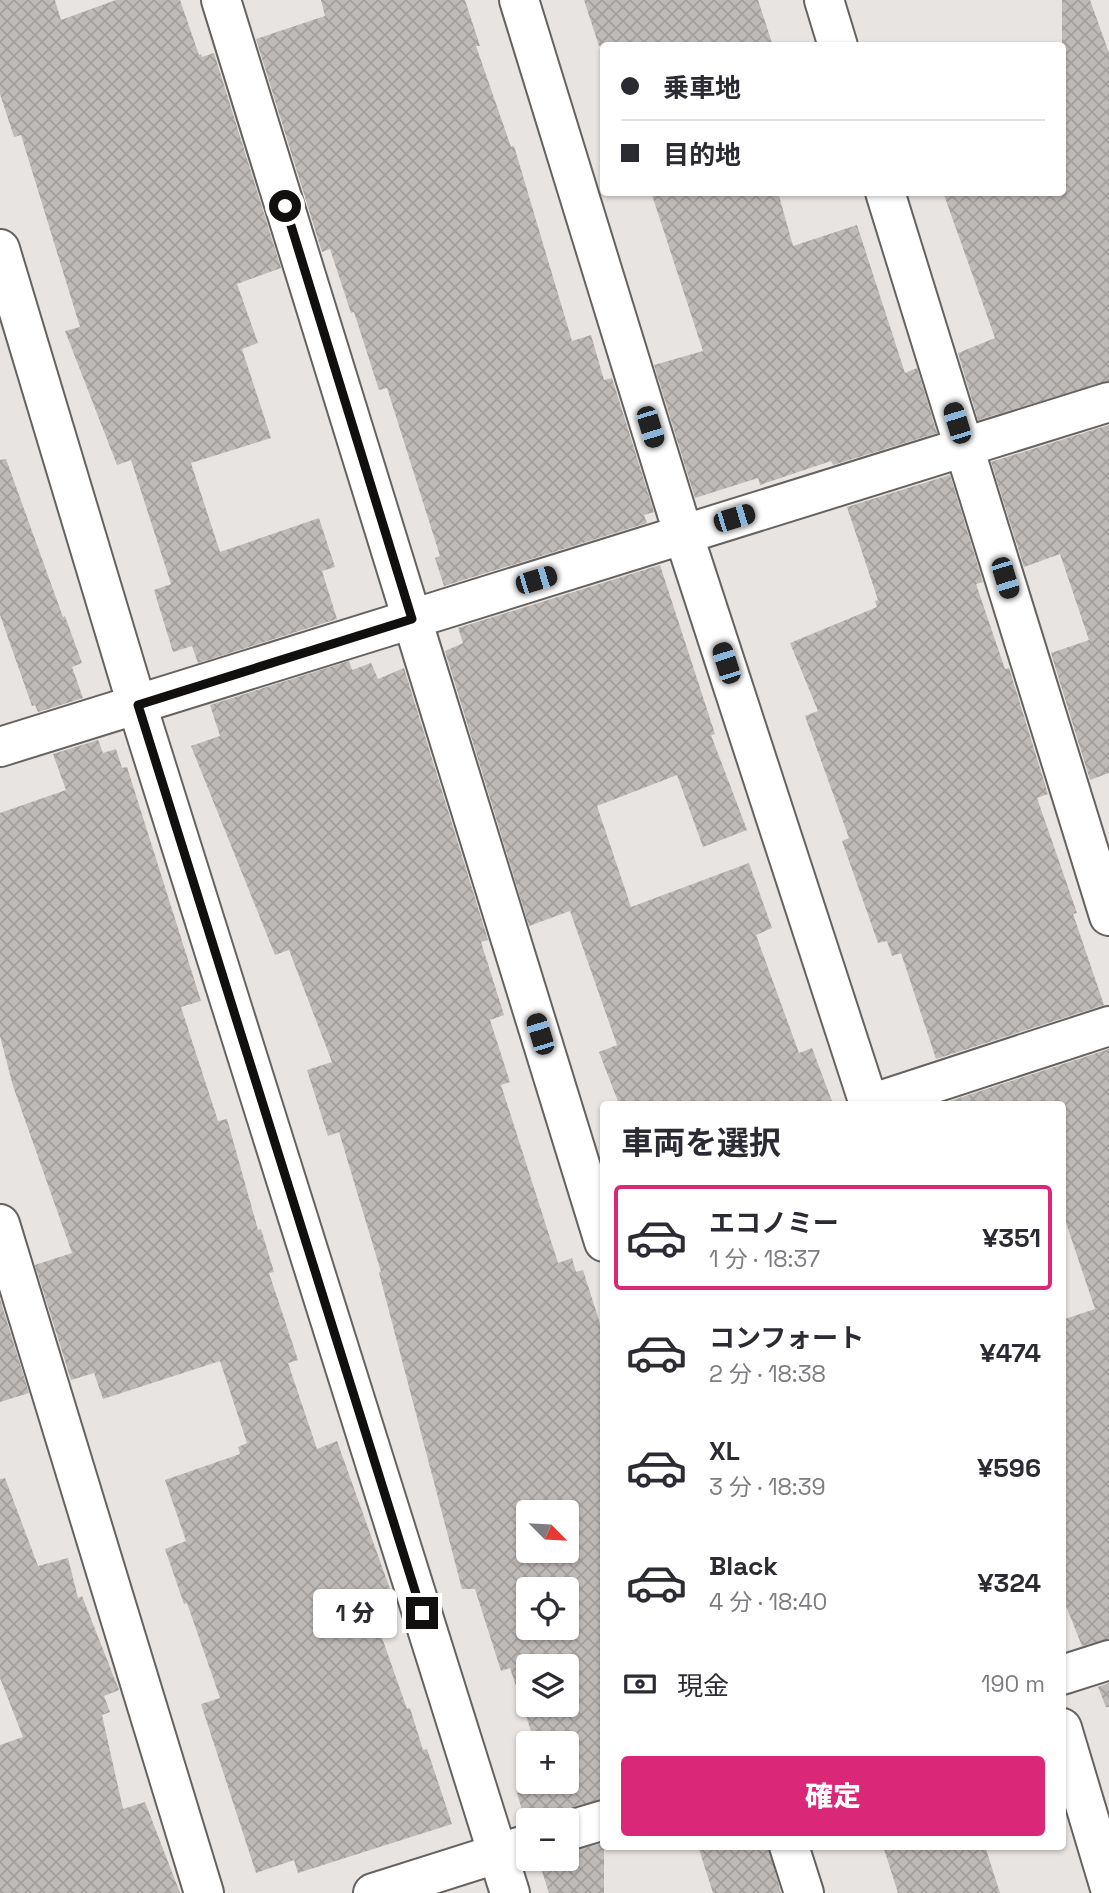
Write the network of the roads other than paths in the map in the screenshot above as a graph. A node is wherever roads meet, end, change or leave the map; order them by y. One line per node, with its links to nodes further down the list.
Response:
1 (221, 0): 10 (street)
2 (519, 0): 9 (street)
3 (824, 0): 4 (street)
4 (837, 42)
5 (886, 196): 8 (street)
6 (0, 249): 11 (street)
7 (1109, 402): 8 (street)
8 (965, 448): 9 (street); 13 (street)
9 (683, 533): 10 (street); 15 (street)
10 (412, 619): 11 (street); 18 (street)
11 (138, 705): 12 (street); 24 (street)
12 (0, 747)
13 (1109, 916)
14 (1109, 1026): 16 (street)
15 (869, 1101)
16 (879, 1101)
17 (0, 1224): 27 (street)
18 (600, 1229)
19 (1109, 1660): 20 (street)
20 (1066, 1674)
21 (1066, 1741): 26 (street)
22 (600, 1821): 23 (street)
23 (579, 1827)
24 (513, 1849): 28 (street); 29 (street)
25 (790, 1850): 30 (street)
26 (1109, 1885)
27 (204, 1893)
28 (373, 1893)
29 (510, 1893)
30 (804, 1893)

